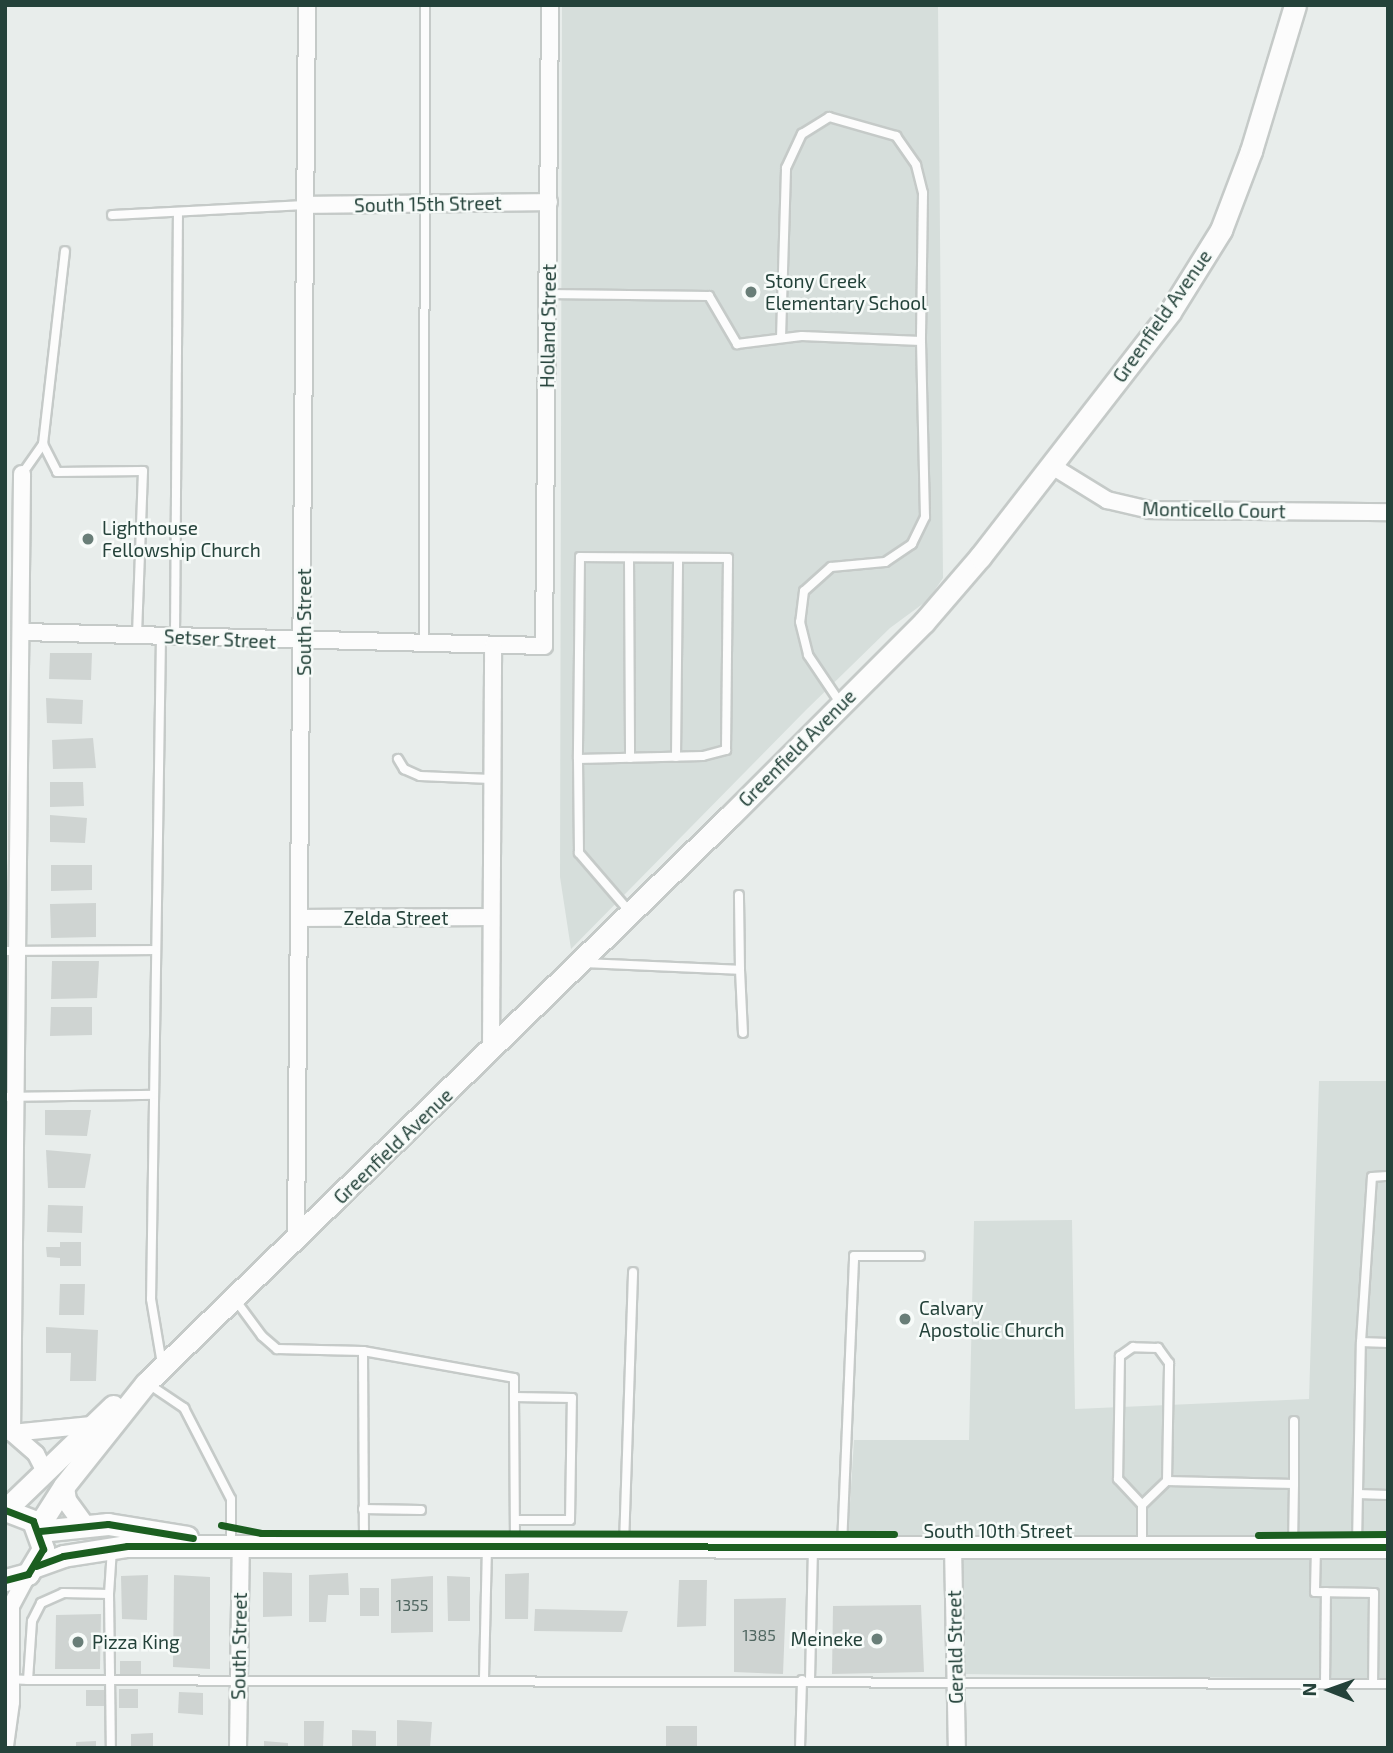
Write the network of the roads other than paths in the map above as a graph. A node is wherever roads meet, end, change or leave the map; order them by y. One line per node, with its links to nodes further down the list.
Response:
1 (307, 5): 7 (street, South Street)
2 (425, 5): 6 (lane)
3 (550, 5): 5 (street, Holland Street)
4 (1295, 5): 15 (main road, Greenfield Avenue)
5 (549, 202): 6 (street, South 15th Street); 11 (street, Holland Street)
6 (425, 204): 7 (street, South 15th Street); 24 (lane)
7 (306, 205): 8 (lane); 23 (street, South Street)
8 (178, 212): 9 (lane); 22 (lane)
9 (112, 215)
10 (65, 251): 14 (lane)
11 (548, 295): 12 (lane); 26 (street, Holland Street)
12 (781, 338): 13 (lane); 13 (lane)
13 (921, 341): 27 (lane)
14 (43, 444): 16 (lane); 21 (lane)
15 (1052, 466): 17 (street, Monticello Court); 27 (main road, Greenfield Avenue)
16 (22, 474): 20 (street)
17 (1388, 512)
18 (629, 558): 19 (lane); 29 (lane); 31 (lane)
19 (678, 558): 28 (lane); 28 (lane)
20 (23, 632): 21 (street, Setser Street); 33 (street)
21 (137, 636): 22 (street, Setser Street)
22 (168, 637): 23 (street, Setser Street); 38 (lane)
23 (303, 643): 24 (street, Setser Street); 37 (street, South Street)
24 (424, 645): 25 (street, Setser Street)
25 (493, 646): 26 (street, Setser Street); 32 (street)
26 (544, 646)
27 (841, 704): 35 (main road, Greenfield Avenue)
28 (676, 757): 29 (lane)
29 (629, 758): 31 (lane)
30 (398, 759): 32 (lane)
31 (578, 759): 35 (lane)
32 (491, 779): 36 (street)
33 (11, 790): 39 (street)
34 (739, 895): 41 (lane)
35 (629, 912): 40 (main road, Greenfield Avenue)
36 (490, 917): 37 (street, Zelda Street); 43 (street)
37 (301, 919): 47 (street, South Street)
38 (156, 950): 39 (lane); 44 (lane)
39 (11, 951): 45 (street)
40 (579, 963): 41 (lane); 43 (main road, Greenfield Avenue)
41 (740, 970): 42 (lane)
42 (743, 1033)
43 (491, 1051): 47 (main road, Greenfield Avenue)
44 (154, 1095): 45 (lane); 55 (lane)
45 (10, 1097): 49 (street)
46 (1388, 1176): 52 (lane)
47 (296, 1239): 51 (main road, Greenfield Avenue)
48 (920, 1256): 80 (lane)
49 (9, 1258): 60 (street)
50 (633, 1272): 78 (lane)
51 (234, 1298): 54 (lane); 55 (main road, Greenfield Avenue)
52 (1361, 1342): 53 (lane); 65 (lane)
53 (1388, 1343)
54 (363, 1351): 57 (lane); 68 (lane)
55 (163, 1366): 56 (main road, Greenfield Avenue)
56 (146, 1382): 59 (main road, Greenfield Avenue); 64 (main road, Greenfield Avenue); 74 (lane)
57 (514, 1397): 71 (lane); 71 (lane)
58 (1294, 1421): 63 (lane)
59 (92, 1426): 60 (street); 61 (main road, Greenfield Avenue)
60 (12, 1433): 61 (street)
61 (45, 1472): 69 (main road, Greenfield Avenue)
62 (1167, 1481): 63 (lane); 67 (lane); 67 (lane)
63 (1294, 1484): 84 (lane)
64 (64, 1486): 72 (street); 73 (main road, Greenfield Avenue)
65 (1358, 1494): 66 (lane); 86 (lane)
66 (1388, 1495)
67 (1142, 1505): 82 (lane)
68 (363, 1509): 70 (lane); 75 (lane)
69 (5, 1510): 73 (main road)
70 (421, 1510)
71 (514, 1520): 77 (lane)
72 (84, 1525): 73 (main road, South 10th Street); 74 (main road, South 10th Street)
73 (39, 1529): 88 (main road)
74 (236, 1545): 75 (main road, South 10th Street); 83 (main road, South 10th Street); 98 (street, South Street)
75 (364, 1545): 76 (main road, South 10th Street)
76 (487, 1545): 77 (main road, South 10th Street); 92 (lane)
77 (515, 1545): 78 (main road, South 10th Street)
78 (624, 1545): 79 (main road, South 10th Street)
79 (813, 1546): 80 (main road, South 10th Street); 94 (lane)
80 (842, 1546): 81 (main road, South 10th Street)
81 (953, 1546): 82 (main road, South 10th Street); 96 (street, Gerald Street)
82 (1142, 1546): 84 (main road, South 10th Street)
83 (112, 1547): 88 (main road, South 10th Street); 91 (lane)
84 (1293, 1547): 85 (main road, South 10th Street)
85 (1316, 1547): 86 (main road, South 10th Street); 90 (lane)
86 (1357, 1547): 87 (main road, South 10th Street)
87 (1388, 1547)
88 (32, 1570): 89 (main road, South 10th Street); 93 (street)
89 (5, 1580)
90 (1326, 1592): 99 (lane); 100 (lane)
91 (110, 1594): 95 (lane); 97 (lane)
92 (484, 1678): 94 (lane); 98 (lane)
93 (8, 1679): 95 (lane); 102 (street)
94 (806, 1680): 96 (lane); 105 (lane)
95 (28, 1681): 97 (lane)
96 (956, 1681): 99 (lane); 106 (street, Gerald Street)
97 (111, 1682): 98 (lane); 103 (lane)
98 (238, 1682): 104 (street, South Street)
99 (1325, 1684): 100 (lane)
100 (1373, 1684): 101 (lane)
101 (1388, 1684)
102 (5, 1746)
103 (111, 1748)
104 (238, 1748)
105 (800, 1748)
106 (957, 1748)

